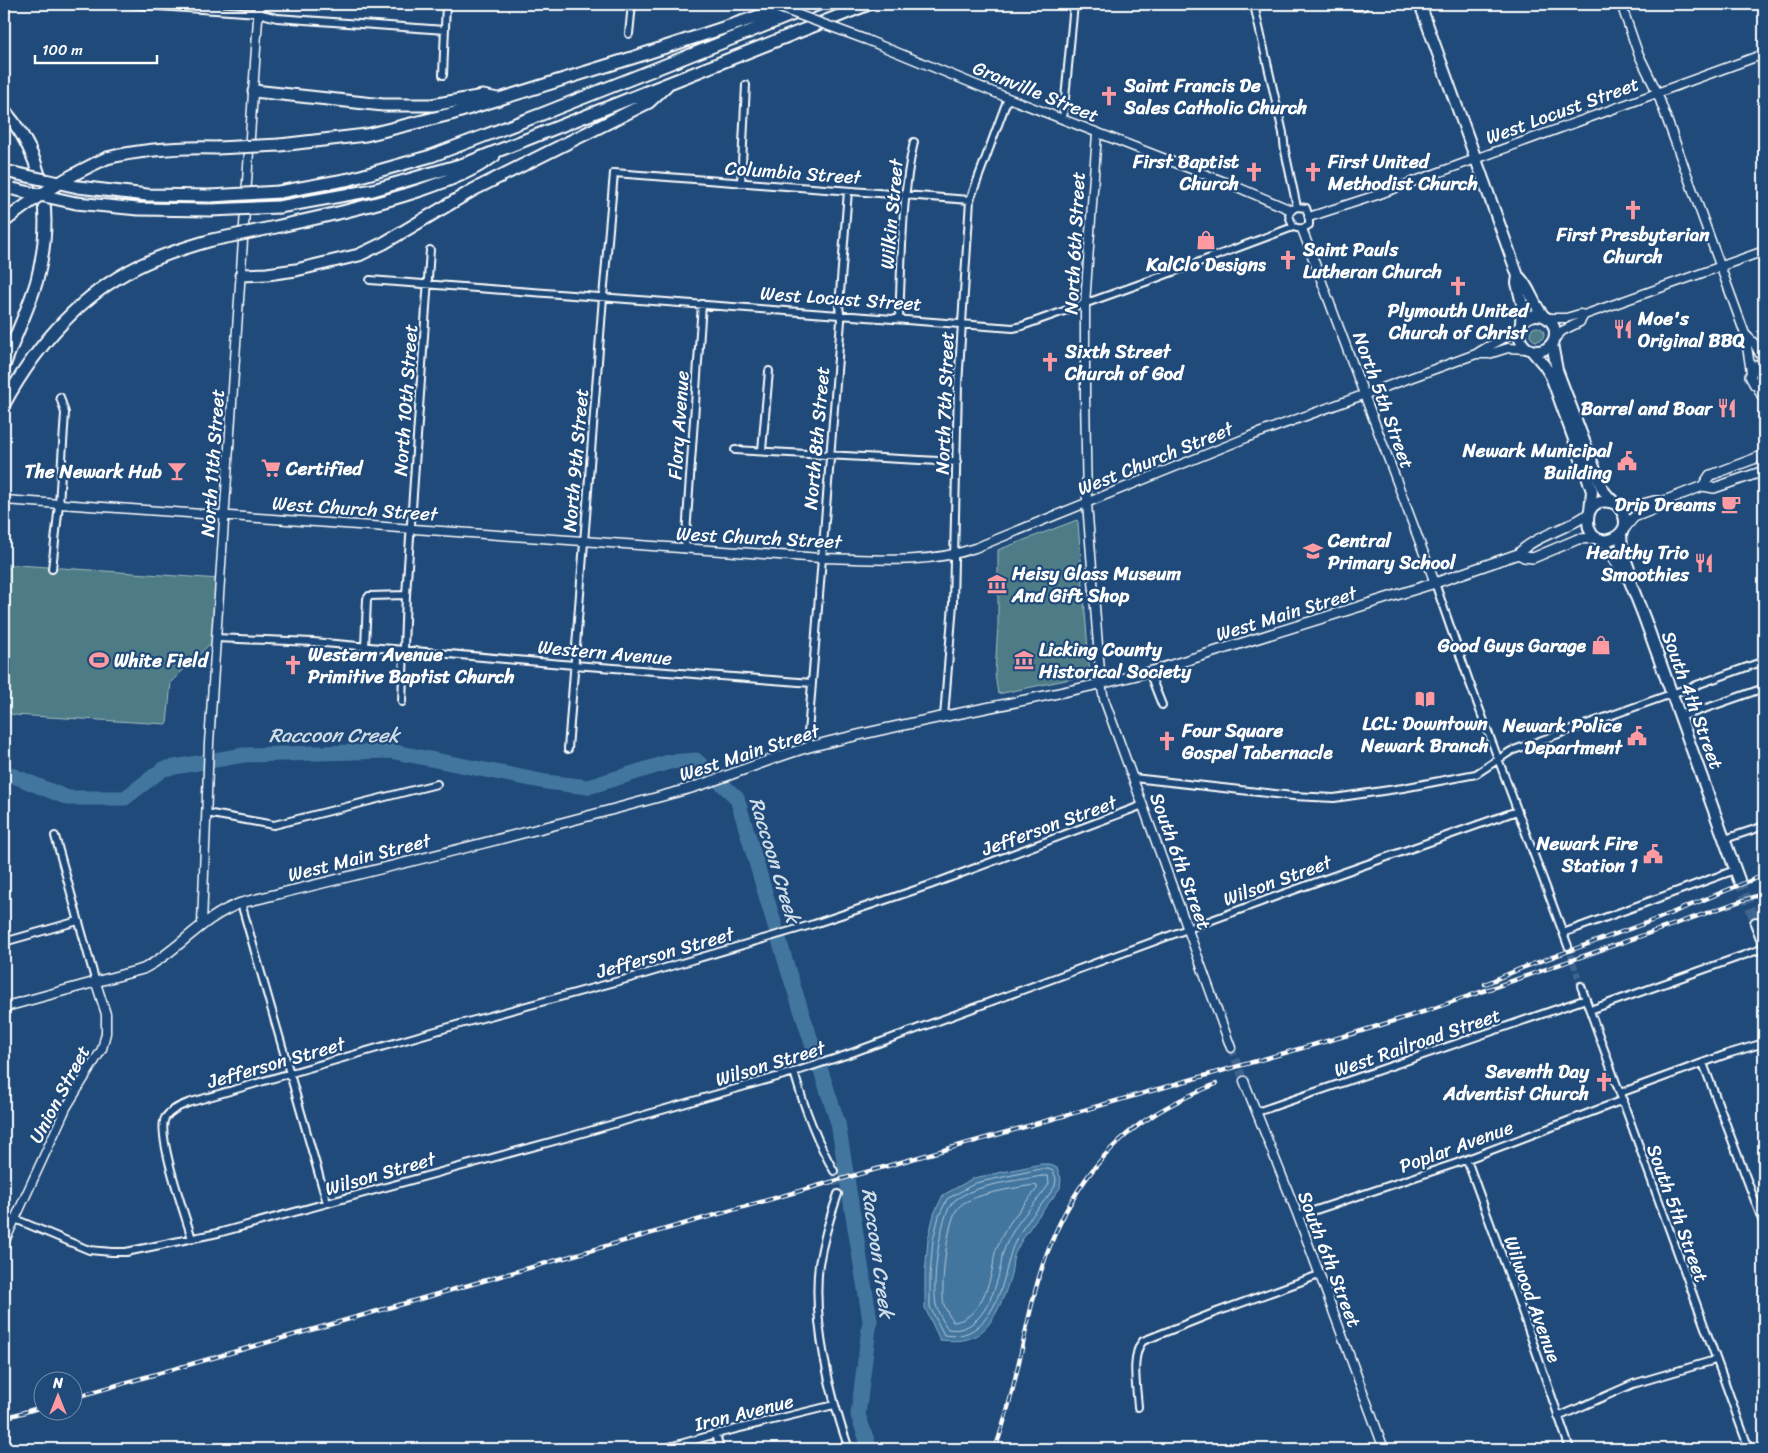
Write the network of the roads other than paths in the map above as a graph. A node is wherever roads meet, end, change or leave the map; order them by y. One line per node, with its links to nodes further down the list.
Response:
1 (130, 4): 15 (street)
2 (259, 4): 15 (street, North 11th Street)
3 (446, 4): 16 (street)
4 (632, 4): 17 (street)
5 (769, 4): 24 (street, Granville Street, bridge)
6 (820, 4): 14 (highway)
7 (869, 4): 20 (highway)
8 (1074, 4): 27 (street)
9 (1356, 4): 10 (highway)
10 (1362, 4)
11 (1420, 4): 31 (main road)
12 (1620, 4): 23 (street)
13 (1254, 6): 39 (street)
14 (803, 10): 25 (highway); 32 (highway, bridge)
15 (258, 13): 16 (street); 22 (street, North 11th Street)
16 (446, 30): 19 (street)
17 (629, 34)
18 (1764, 54): 23 (street, West Locust Street)
19 (443, 75)
20 (673, 80): 30 (highway); 47 (highway)
21 (746, 85): 34 (street)
22 (254, 91): 25 (highway); 47 (street, North 11th Street)
23 (1657, 92): 31 (street, West Locust Street); 46 (street)
24 (1008, 98): 27 (street, Granville Street); 38 (street, North 7th Street)
25 (500, 99): 41 (highway, bridge)
26 (4, 110): 65 (highway)
27 (1063, 119): 28 (street, Granville Street)
28 (1097, 133): 39 (street, Granville Street); 53 (street, North 6th Street)
29 (914, 142): 37 (street, Wilkin Street)
30 (508, 146): 35 (highway, bridge); 72 (highway, bridge)
31 (1476, 159): 40 (street, West Locust Street); 48 (main road)
32 (6, 171)
33 (614, 173): 34 (street, Columbia Street); 51 (street, North 9th Street)
34 (741, 183): 36 (street, Columbia Street)
35 (8, 188)
36 (848, 191): 37 (street, Columbia Street); 54 (street, North 8th Street)
37 (906, 196): 38 (street, Columbia Street); 57 (street, Wilkin Street)
38 (970, 200): 58 (street, North 7th Street)
39 (1294, 208): 40 (street); 42 (street)
40 (1309, 217): 43 (street)
41 (4, 222)
42 (1293, 227): 43 (street); 53 (street, West Locust Street)
43 (1302, 229): 69 (street, North 5th Street)
44 (430, 250): 50 (street, North 10th Street)
45 (1764, 251): 46 (street)
46 (1721, 267): 55 (street); 60 (street)
47 (241, 275): 86 (street, North 11th Street)
48 (1518, 276): 56 (main road); 59 (main road)
49 (370, 280): 50 (street, West Locust Street)
50 (428, 285): 51 (street, West Locust Street); 87 (street, North 10th Street)
51 (603, 297): 52 (street, West Locust Street); 90 (street, North 9th Street)
52 (702, 304): 54 (street, West Locust Street); 91 (street, Flory Avenue)
53 (1085, 304): 58 (street, West Locust Street); 82 (street, North 6th Street)
54 (840, 314): 57 (street, West Locust Street); 75 (street, North 8th Street)
55 (1584, 315): 56 (street); 61 (street)
56 (1545, 316): 59 (main road); 61 (main road)
57 (899, 318): 58 (street, West Locust Street)
58 (962, 323): 77 (street, North 7th Street)
59 (1520, 325): 62 (main road); 63 (street, West Church Street)
60 (1745, 334): 64 (street); 67 (street)
61 (1553, 341): 62 (main road); 84 (main road)
62 (1530, 350): 63 (street, West Church Street); 85 (main road)
63 (1476, 354): 69 (street, West Church Street)
64 (1764, 363): 67 (main road)
65 (4, 366)
66 (769, 371): 74 (street)
67 (1751, 372): 68 (main road)
68 (1761, 388): 71 (main road)
69 (1364, 395): 82 (street, West Church Street); 97 (street, North 5th Street)
70 (60, 397): 83 (street)
71 (1764, 400)
72 (4, 404)
73 (735, 450): 74 (street)
74 (762, 450): 75 (street)
75 (829, 454): 77 (street); 94 (street, North 8th Street)
76 (1764, 455): 79 (main road)
77 (957, 462): 93 (street, North 7th Street)
78 (1764, 470): 79 (main road)
79 (1703, 486): 81 (main road)
80 (4, 500): 83 (street, West Church Street)
81 (1664, 501): 84 (main road); 88 (main road)
82 (1087, 503): 93 (street, West Church Street); 106 (street, North 6th Street)
83 (59, 504): 86 (street, West Church Street); 95 (street)
84 (1617, 505): 85 (main road); 88 (main road)
85 (1589, 513): 89 (main road); 92 (main road)
86 (225, 516): 87 (street, West Church Street); 99 (street, North 11th Street)
87 (412, 529): 90 (street, West Church Street); 98 (street, North 10th Street)
88 (1622, 531): 89 (main road); 96 (main road, South 4th Street)
89 (1600, 539): 92 (main road); 96 (main road)
90 (584, 541): 91 (street, West Church Street); 103 (street, North 9th Street)
91 (685, 549): 94 (street, West Church Street)
92 (1518, 554): 97 (main road, West Main Street)
93 (954, 555): 94 (street, West Church Street); 111 (street, North 7th Street)
94 (821, 558): 105 (street, North 8th Street)
95 (52, 568)
96 (1629, 579): 108 (main road, South 4th Street)
97 (1435, 583): 104 (main road, West Main Street); 115 (street)
98 (406, 595): 100 (street); 101 (street, North 10th Street)
99 (216, 638): 100 (street, Western Avenue); 120 (street, North 11th Street)
100 (365, 647): 101 (street, Western Avenue)
101 (403, 649): 103 (street, Western Avenue); 109 (street, North 10th Street)
102 (1764, 661): 108 (street)
103 (574, 665): 105 (street, Western Avenue); 114 (street, North 9th Street)
104 (1148, 672): 106 (main road, West Main Street); 110 (street)
105 (812, 683): 113 (street, North 8th Street)
106 (1101, 684): 111 (main road, West Main Street); 116 (street, South 6th Street)
107 (1764, 688): 112 (street)
108 (1672, 694): 112 (main road, South 4th Street); 115 (street)
109 (402, 702)
110 (1162, 705)
111 (944, 717): 113 (main road, West Main Street)
112 (1681, 717): 123 (main road, South 4th Street)
113 (810, 747): 125 (main road, West Main Street)
114 (568, 750)
115 (1498, 761): 116 (street); 119 (street)
116 (1134, 778): 118 (street, South 6th Street)
117 (437, 784): 120 (street)
118 (1143, 805): 129 (street, South 6th Street); 144 (street, Jefferson Street)
119 (1517, 811): 129 (street, Wilson Street); 130 (street)
120 (206, 813): 128 (street, North 11th Street)
121 (1764, 826): 123 (street)
122 (55, 836): 126 (street)
123 (1725, 839): 124 (main road, South 4th Street)
124 (1737, 875): 130 (street)
125 (241, 903): 128 (main road, West Main Street); 144 (street)
126 (78, 921): 131 (street); 135 (street)
127 (1756, 923): 132 (main road)
128 (202, 924): 135 (main road, West Main Street)
129 (1188, 928): 141 (street, South 6th Street); 143 (street, Wilson Street)
130 (1563, 933): 133 (street)
131 (4, 942)
132 (1764, 944)
133 (1568, 946)
134 (1764, 948): 139 (street)
135 (96, 983): 138 (main road, West Main Street); 153 (street, Union Street)
136 (1581, 986): 137 (street, South 5th Street)
137 (1586, 1000): 139 (street, South 5th Street); 147 (street, West Railroad Street)
138 (4, 1007)
139 (1590, 1010): 146 (street, South 5th Street)
140 (1764, 1043): 142 (street, Poplar Avenue)
141 (1231, 1048)
142 (1703, 1062): 146 (street, Poplar Avenue); 154 (street)
143 (794, 1072): 149 (street); 151 (street, Wilson Street)
144 (290, 1074): 151 (street); 155 (street, Jefferson Street)
145 (1244, 1081): 147 (street, South 6th Street)
146 (1621, 1096): 148 (street, Poplar Avenue); 158 (street, South 5th Street)
147 (1257, 1112): 152 (street, South 6th Street)
148 (1467, 1160): 152 (street, Poplar Avenue); 161 (street, Wilwood Avenue)
149 (834, 1171)
150 (838, 1194): 159 (street)
151 (327, 1203): 155 (street, Wilson Street)
152 (1298, 1216): 157 (street, South 6th Street)
153 (15, 1219): 155 (street, Wilson Street); 156 (street, Union Street)
154 (1764, 1225)
155 (192, 1239)
156 (4, 1243)
157 (1320, 1275): 160 (street); 166 (street, South 6th Street)
158 (1715, 1360): 161 (street); 168 (street, South 5th Street)
159 (834, 1404): 162 (street, Iron Avenue); 165 (street)
160 (1138, 1407)
161 (1558, 1417): 167 (street, Wilwood Avenue)
162 (716, 1434): 163 (street, Iron Avenue); 164 (street)
163 (662, 1449)
164 (720, 1449)
165 (849, 1449)
166 (1384, 1449)
167 (1570, 1449)
168 (1749, 1449)

